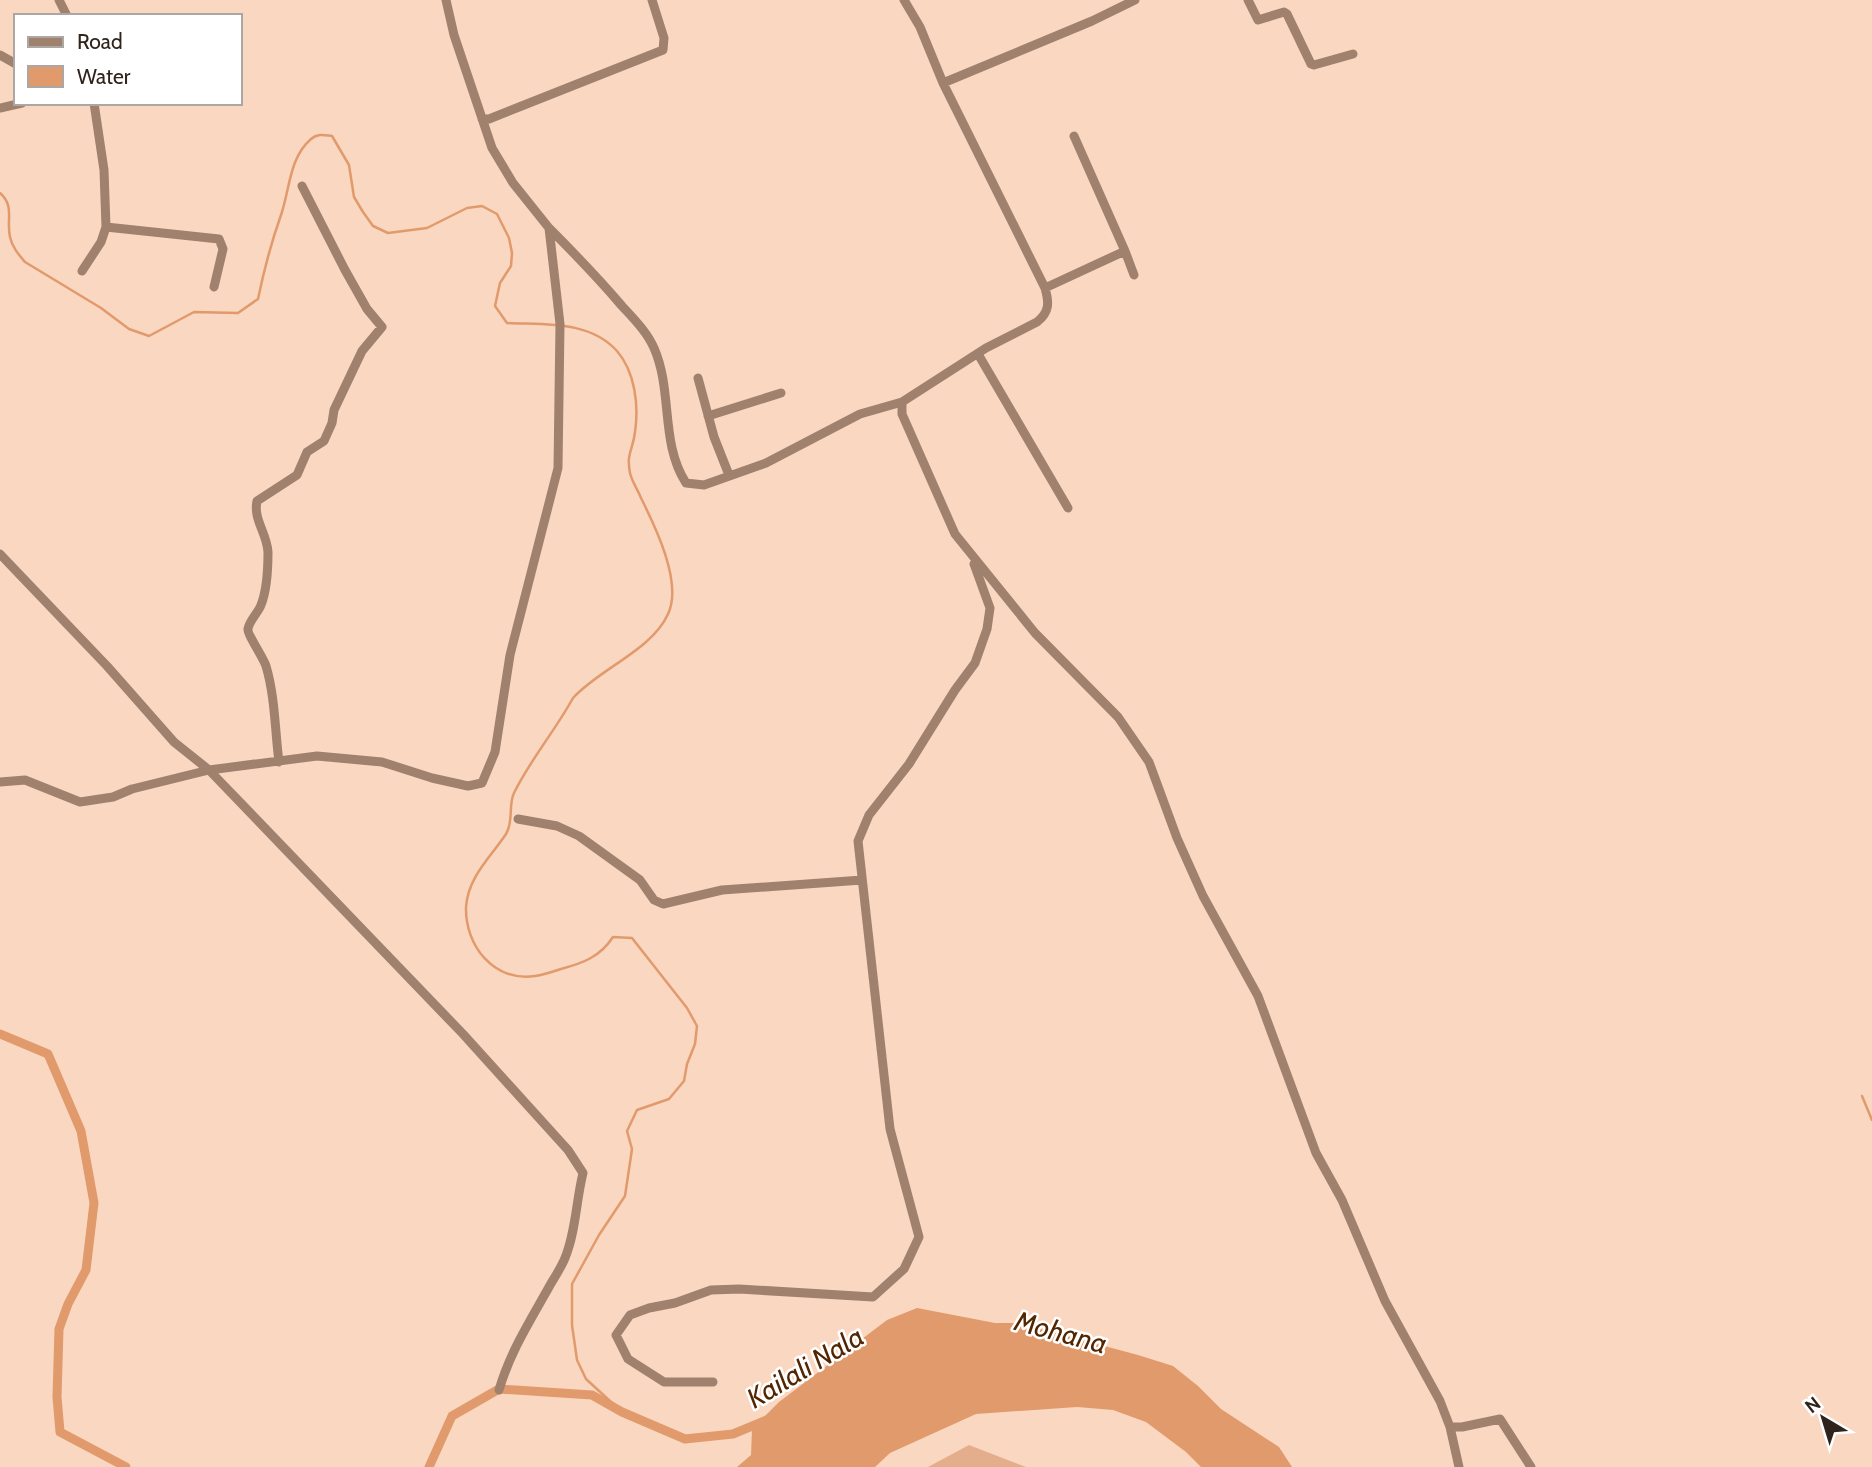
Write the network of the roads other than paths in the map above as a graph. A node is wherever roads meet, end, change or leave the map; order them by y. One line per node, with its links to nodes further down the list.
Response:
1 (446, 0): 9 (street)
2 (652, 0): 9 (street)
3 (904, 0): 7 (street)
4 (1135, 0): 7 (street)
5 (1248, 0): 6 (street)
6 (1353, 54)
7 (943, 83): 18 (street)
8 (94, 105): 12 (street)
9 (482, 119): 13 (street)
10 (1074, 136): 14 (street)
11 (302, 186): 28 (street)
12 (106, 228): 15 (street); 17 (street)
13 (549, 228): 24 (street); 28 (street)
14 (1125, 251): 16 (street); 18 (street)
15 (82, 271)
16 (1134, 275)
17 (214, 287)
18 (1045, 288): 19 (street)
19 (978, 354): 22 (street); 25 (street)
20 (698, 378): 23 (street)
21 (781, 393): 23 (street)
22 (902, 402): 24 (street); 27 (street)
23 (708, 416): 24 (street)
24 (729, 475)
25 (1069, 508)
26 (0, 554): 29 (street)
27 (971, 556): 32 (street); 35 (street)
28 (279, 762): 29 (street)
29 (209, 771): 30 (street); 34 (street)
30 (0, 782)
31 (518, 819): 32 (street)
32 (862, 880): 33 (street)
33 (713, 1382)
34 (499, 1390)
35 (1450, 1427): 36 (street); 37 (street)
36 (1459, 1467)
37 (1531, 1467)

